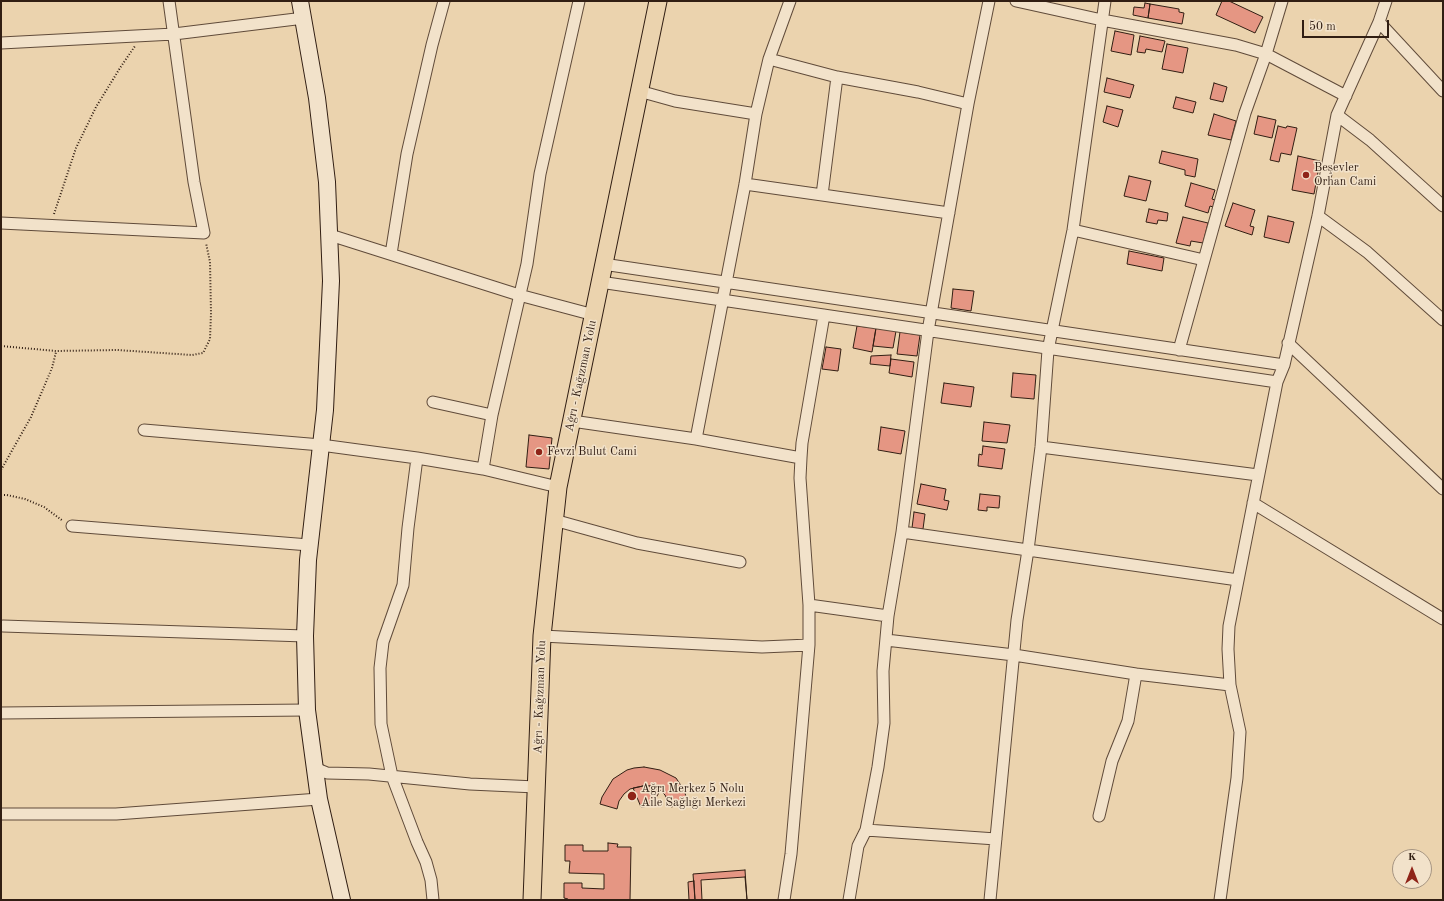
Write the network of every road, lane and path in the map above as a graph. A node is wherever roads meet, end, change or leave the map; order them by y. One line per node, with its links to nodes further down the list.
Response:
1 (169, 1): 15 (street)
2 (300, 1): 12 (street)
3 (444, 1): 37 (street)
4 (579, 1): 42 (street)
5 (658, 1): 21 (main road, Ağrı - Kağızman Yolu)
6 (790, 1): 19 (street)
7 (989, 1): 24 (street)
8 (1016, 1): 13 (street)
9 (1106, 1): 13 (street)
10 (1282, 1): 18 (street)
11 (1386, 1): 14 (street)
12 (304, 18): 15 (street); 36 (street)
13 (1102, 20): 18 (street); 34 (street)
14 (1379, 22): 22 (street); 23 (street)
15 (174, 34): 16 (street); 35 (street)
16 (138, 36): 17 (street); 33 (path)
17 (1, 43)
18 (1266, 54): 23 (street); 38 (street)
19 (769, 59): 20 (street); 25 (street)
20 (837, 77): 24 (street); 28 (street)
21 (639, 91): 25 (street); 39 (main road, Ağrı - Kağızman Yolu)
22 (1443, 91)
23 (1346, 96): 26 (street)
24 (968, 104): 30 (street)
25 (756, 114): 27 (street)
26 (1337, 115): 29 (street); 31 (street)
27 (745, 184): 28 (street); 41 (street)
28 (822, 195): 30 (street)
29 (1443, 206)
30 (948, 213): 44 (street)
31 (1318, 216): 47 (street); 50 (street)
32 (1, 223): 33 (street)
33 (50, 225): 35 (street)
34 (1073, 230): 38 (street); 49 (street)
35 (204, 233): 54 (path)
36 (330, 235): 37 (street); 62 (street)
37 (391, 254): 42 (street)
38 (1204, 260): 53 (street)
39 (603, 264): 40 (main road, Ağrı - Kağızman Yolu); 41 (street)
40 (600, 282): 43 (street); 45 (main road, Ağrı - Kağızman Yolu)
41 (726, 283): 43 (street); 44 (street)
42 (519, 295): 45 (street); 58 (street)
43 (722, 300): 46 (street); 61 (street)
44 (932, 313): 48 (street); 49 (street)
45 (594, 315): 59 (main road, Ağrı - Kağızman Yolu)
46 (824, 315): 48 (street); 65 (street)
47 (1443, 320)
48 (928, 331): 52 (street); 75 (street)
49 (1051, 331): 52 (street); 53 (street)
50 (1288, 343): 55 (street); 70 (street)
51 (1, 346): 54 (path)
52 (1048, 350): 56 (street); 63 (street)
53 (1179, 350): 55 (street)
54 (56, 351): 67 (path)
55 (1284, 365): 56 (street)
56 (1277, 382): 68 (street)
57 (433, 402): 58 (street)
58 (492, 415): 66 (street)
59 (572, 421): 61 (street); 69 (main road, Ağrı - Kağızman Yolu)
60 (144, 430): 62 (street)
61 (696, 439): 65 (street)
62 (321, 445): 64 (street); 76 (street)
63 (1040, 448): 68 (street); 77 (street)
64 (417, 458): 66 (street); 94 (street)
65 (801, 458): 80 (street)
66 (483, 469): 69 (street)
67 (1, 470)
68 (1258, 476): 72 (street)
69 (558, 487): 73 (main road, Ağrı - Kağızman Yolu)
70 (1443, 488)
71 (1, 495): 74 (path)
72 (1253, 503): 79 (street); 82 (street)
73 (554, 520): 78 (street); 85 (main road, Ağrı - Kağızman Yolu)
74 (72, 526): 76 (street)
75 (902, 532): 77 (street); 81 (street)
76 (310, 545): 84 (street)
77 (1028, 550): 79 (street); 88 (street)
78 (740, 562)
79 (1238, 580): 90 (street)
80 (809, 605): 81 (street); 87 (street)
81 (888, 616): 86 (street)
82 (1443, 620)
83 (3, 626): 84 (street)
84 (305, 636): 91 (street)
85 (542, 636): 87 (street); 95 (main road, Ağrı - Kağızman Yolu)
86 (886, 640): 88 (street); 99 (street)
87 (809, 645): 104 (street)
88 (1014, 655): 89 (street); 100 (street)
89 (1136, 674): 90 (street); 98 (street)
90 (1230, 686): 107 (street)
91 (307, 710): 92 (street); 93 (street)
92 (1, 713)
93 (315, 768): 94 (street); 96 (street)
94 (392, 776): 95 (street); 102 (street)
95 (536, 786): 103 (main road, Ağrı - Kağızman Yolu)
96 (319, 800): 97 (street); 101 (street)
97 (1, 814)
98 (1099, 816)
99 (866, 830): 100 (street); 105 (street)
100 (996, 839): 106 (street)
101 (342, 900)
102 (433, 900)
103 (532, 900)
104 (784, 900)
105 (849, 900)
106 (990, 900)
107 (1220, 900)

